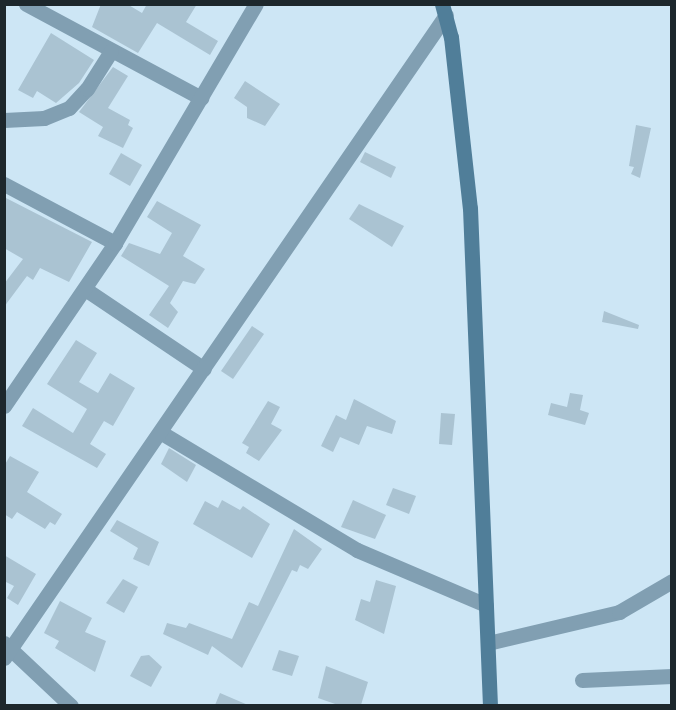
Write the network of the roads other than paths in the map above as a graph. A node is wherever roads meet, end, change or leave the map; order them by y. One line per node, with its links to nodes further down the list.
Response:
1 (26, 4): 4 (street)
2 (256, 4): 5 (street)
3 (444, 10): 10 (street); 14 (street)
4 (111, 51): 5 (street); 6 (street)
5 (201, 98): 8 (street)
6 (4, 120)
7 (4, 184): 8 (street)
8 (115, 243): 9 (street)
9 (85, 289): 10 (street); 11 (street)
10 (204, 369): 12 (street)
11 (4, 406)
12 (160, 432): 14 (street); 16 (street)
13 (672, 581): 15 (street)
14 (486, 605): 15 (street)
15 (488, 643): 20 (street)
16 (7, 649): 19 (street)
17 (672, 676): 18 (street)
18 (582, 680)
19 (71, 705)
20 (490, 705)

